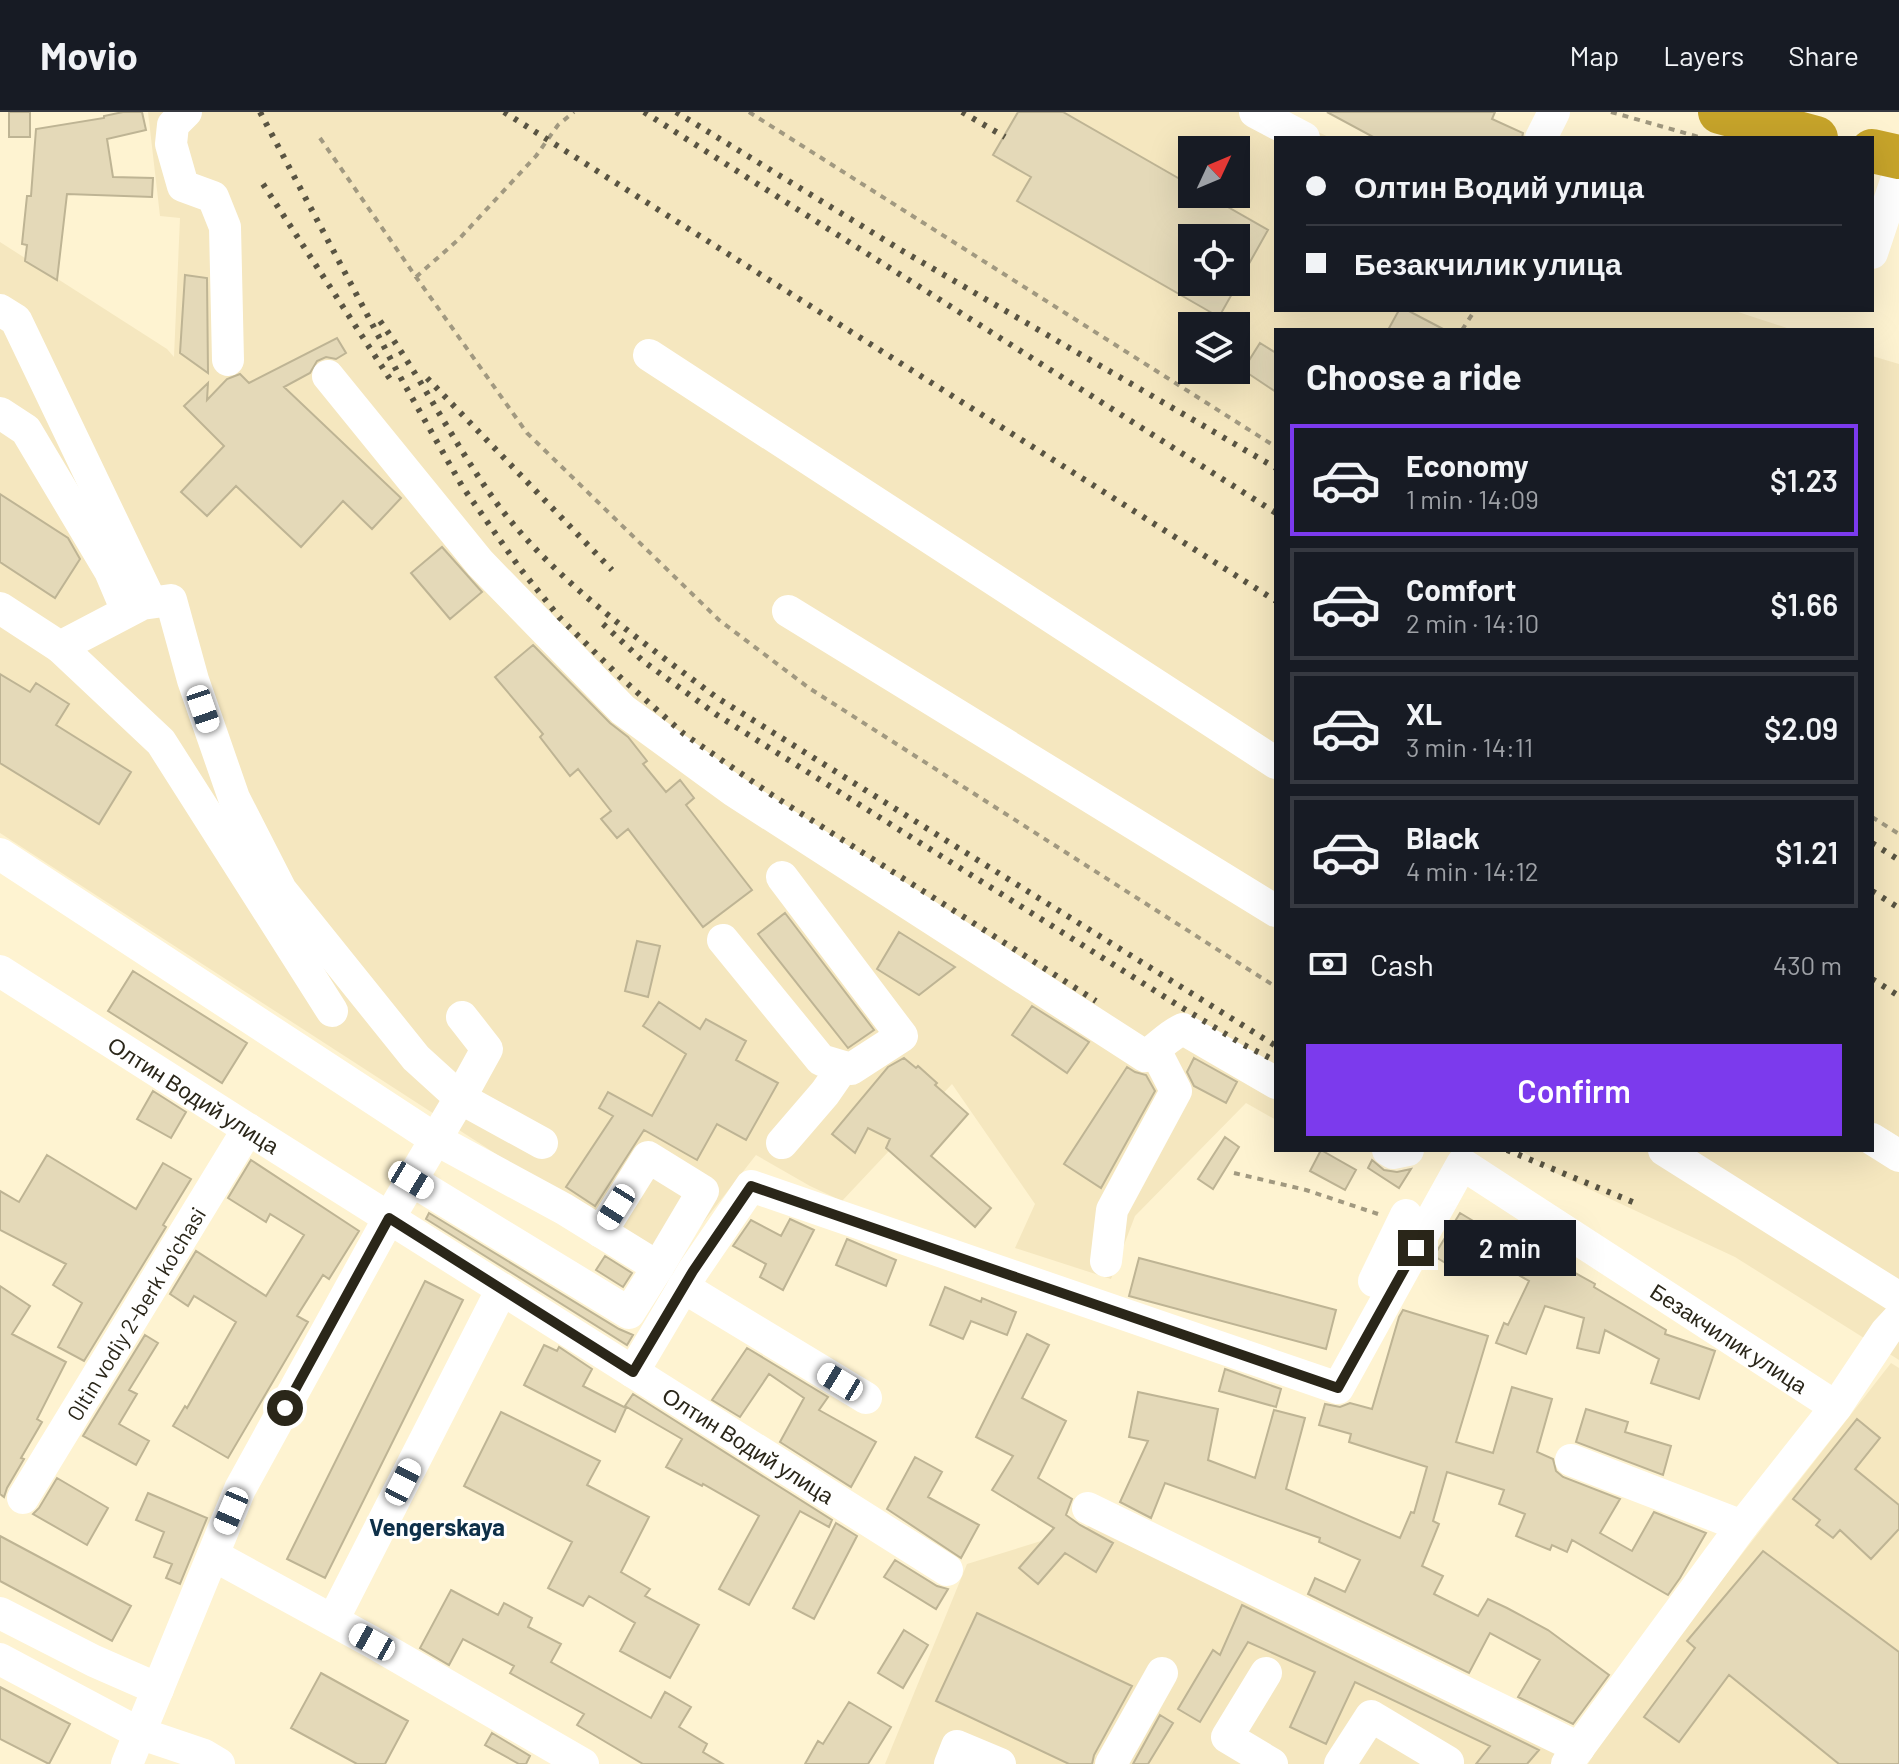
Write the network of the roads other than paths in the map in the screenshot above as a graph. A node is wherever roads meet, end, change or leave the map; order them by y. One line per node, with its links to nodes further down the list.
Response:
1 (186, 112): 14 (street)
2 (1255, 112): 5 (street)
3 (1554, 112): 6 (street)
4 (1720, 112): 7 (highway)
5 (1300, 136)
6 (1542, 136)
7 (1809, 136)
8 (1874, 151): 9 (highway)
9 (1899, 157)
10 (1899, 172): 11 (street)
11 (1874, 247)
12 (0, 310): 17 (street)
13 (649, 355): 21 (street)
14 (228, 360)
15 (328, 376): 29 (street)
16 (0, 413): 17 (street)
17 (139, 607): 20 (street); 32 (street)
18 (0, 608): 20 (street)
19 (788, 611): 24 (street)
20 (60, 647): 27 (street)
21 (1274, 762)
22 (0, 854): 34 (street)
23 (782, 877): 30 (street)
24 (1274, 910)
25 (723, 940): 30 (street)
26 (0, 971): 33 (street, Олтин Водий улица)
27 (332, 1011)
28 (462, 1017): 32 (street)
29 (1155, 1050): 31 (street); 45 (street)
30 (843, 1067): 37 (street)
31 (1274, 1082)
32 (460, 1098): 34 (street); 36 (street)
33 (248, 1129): 43 (street, Олтин Водий улица); 56 (street, Oltin vodiy 2-berk ko'chasi)
34 (435, 1139): 41 (street); 44 (street)
35 (1874, 1140): 39 (street)
36 (542, 1143)
37 (782, 1143)
38 (1667, 1152): 49 (street)
39 (1899, 1156)
40 (1452, 1157): 52 (street, Безакчилик улица); 54 (street, Безакчилик улица)
41 (411, 1180): 43 (street); 46 (street)
42 (1406, 1215): 52 (street)
43 (389, 1218): 48 (street, Олтин Водий улица); 59 (street)
44 (601, 1232): 46 (street); 46 (street)
45 (1106, 1261)
46 (658, 1267)
47 (683, 1287): 51 (street); 52 (street); 53 (street)
48 (502, 1289): 51 (street, Олтин Водий улица); 62 (street)
49 (1899, 1298)
50 (1899, 1318): 54 (street)
51 (633, 1372): 60 (street, Олтин Водий улица)
52 (1328, 1384)
53 (866, 1398)
54 (1836, 1407): 58 (street)
55 (1571, 1460): 58 (street)
56 (23, 1498)
57 (1088, 1508): 68 (street)
58 (1742, 1526): 68 (street)
59 (213, 1555): 62 (street); 66 (street)
60 (947, 1570)
61 (0, 1613): 66 (street)
62 (333, 1620): 71 (street)
63 (0, 1659): 67 (street)
64 (1162, 1673): 74 (street)
65 (1266, 1673): 75 (street)
66 (158, 1689): 67 (street)
67 (139, 1733): 69 (street); 70 (street)
68 (1573, 1756)
69 (127, 1764)
70 (219, 1764)
71 (583, 1764)
72 (950, 1764): 73 (street)
73 (1000, 1764)
74 (1111, 1764)
75 (1272, 1764)
76 (1340, 1764): 77 (street)
77 (1446, 1764)

